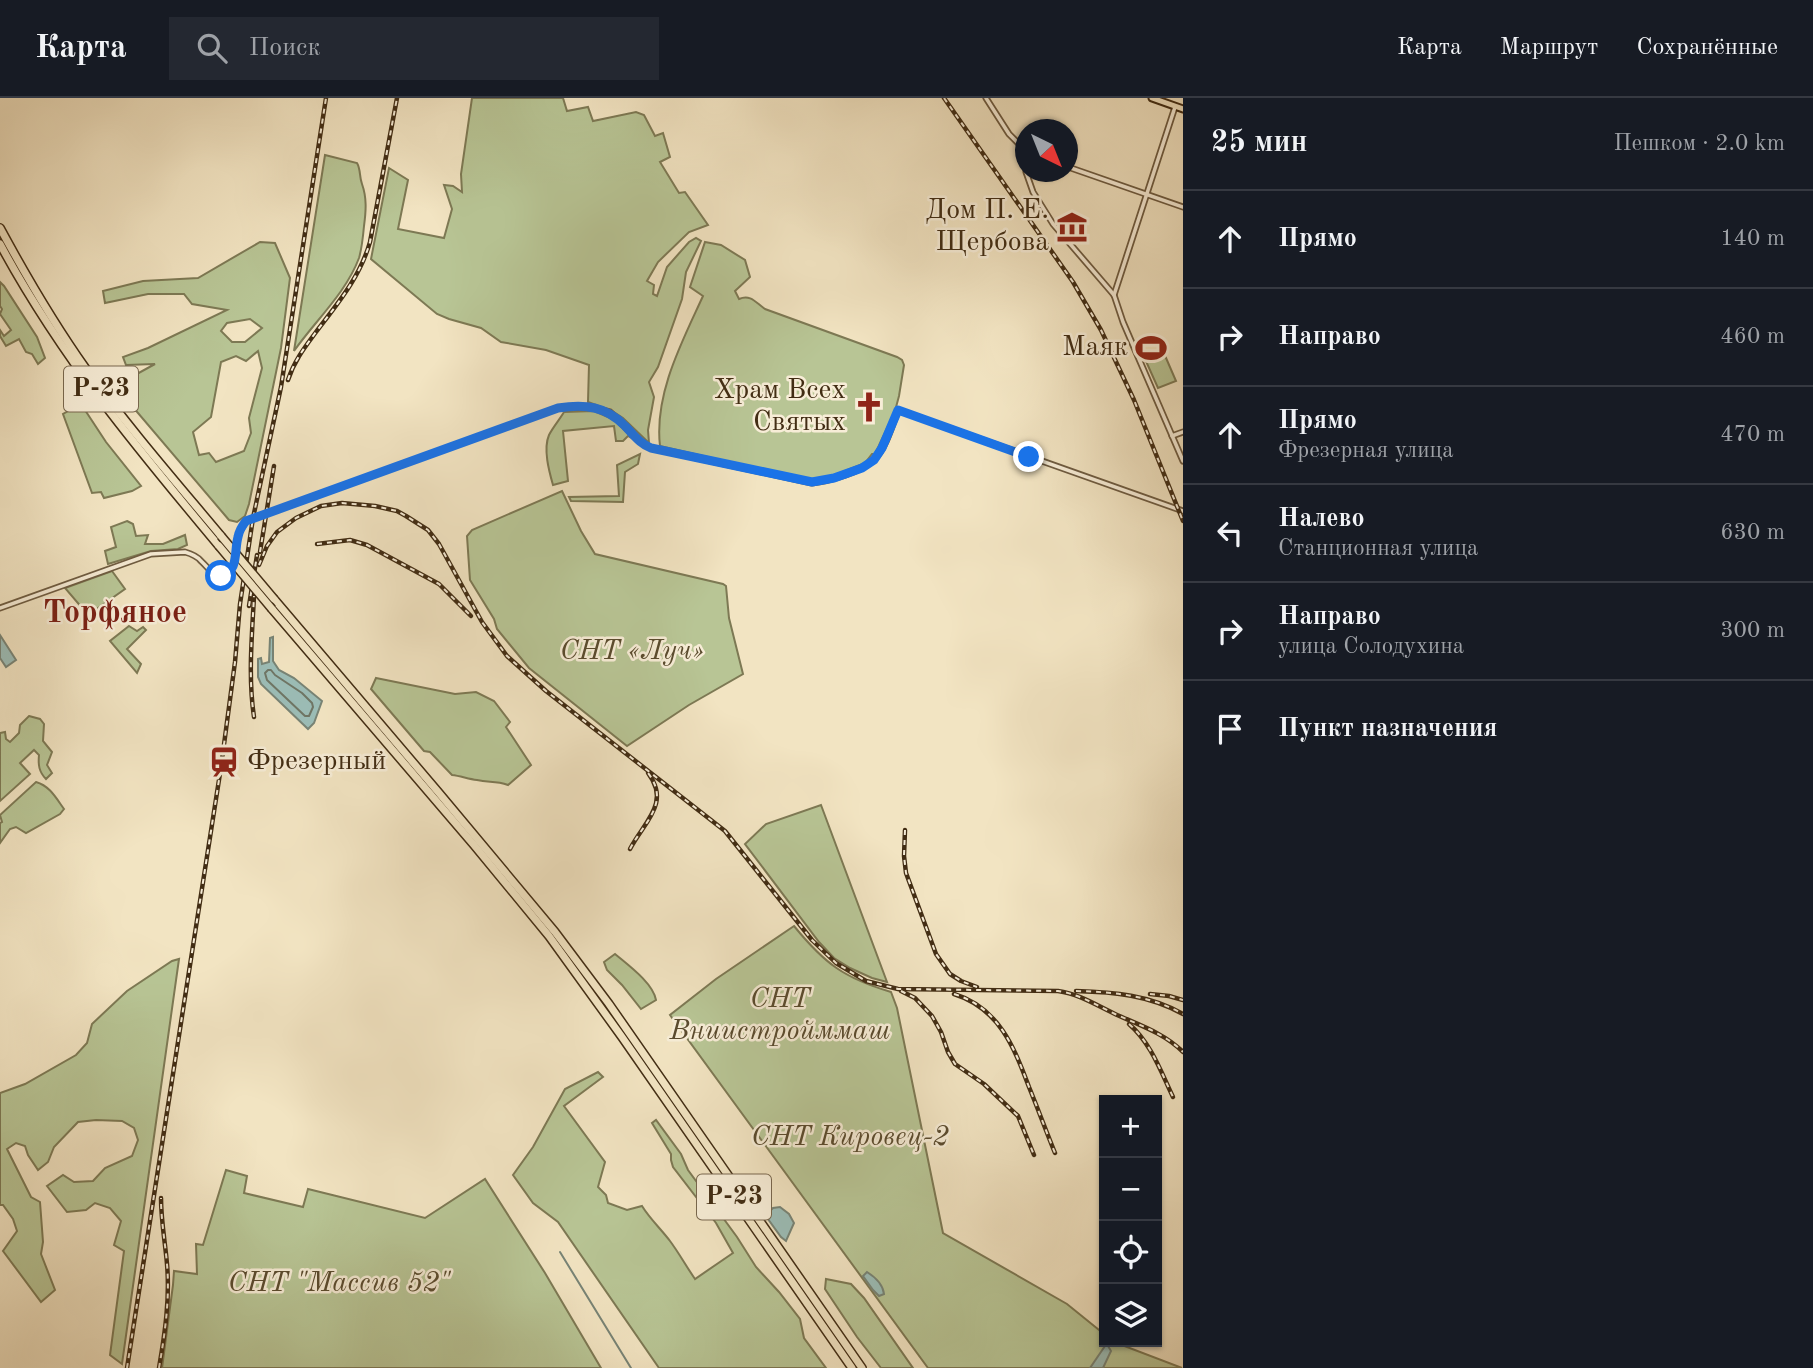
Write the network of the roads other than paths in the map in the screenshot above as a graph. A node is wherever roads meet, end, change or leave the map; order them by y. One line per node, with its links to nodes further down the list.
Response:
1 (986, 98): 5 (street)
2 (1152, 98): 3 (main road)
3 (1175, 106): 4 (main road); 8 (street)
4 (1183, 109)
5 (1015, 141)
6 (1078, 171): 8 (street)
7 (1030, 182): 12 (street)
8 (1147, 195): 9 (street); 12 (street)
9 (1183, 206)
10 (0, 228): 19 (highway, Р-23, bridge)
11 (0, 244): 18 (highway, Р-23, bridge)
12 (1114, 295): 14 (street)
13 (1183, 432): 14 (street)
14 (1172, 436): 15 (street)
15 (1183, 461)
16 (1183, 511): 17 (street)
17 (0, 608)
18 (852, 1368)
19 (862, 1368)

